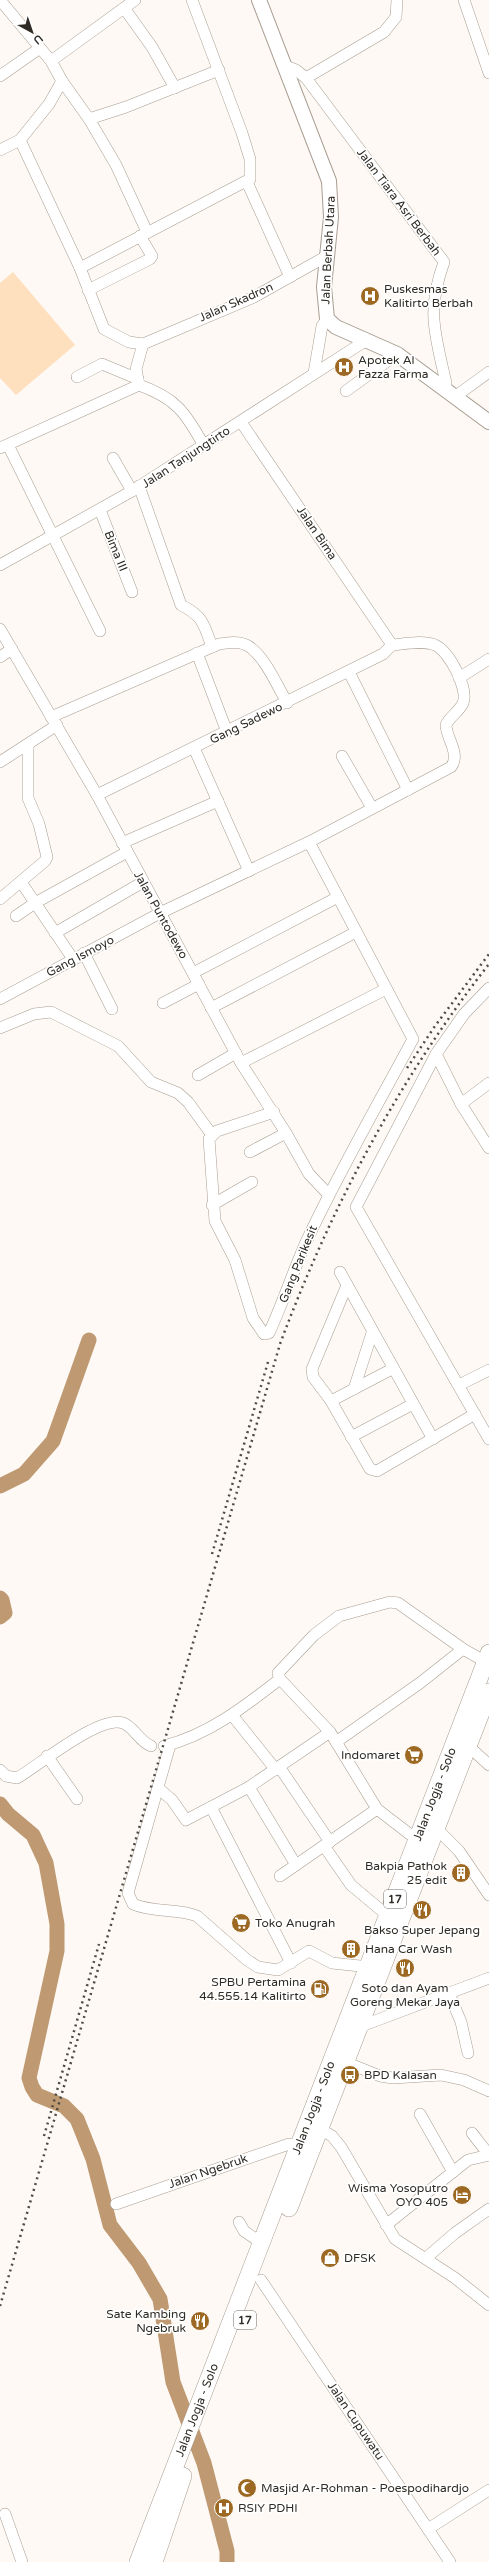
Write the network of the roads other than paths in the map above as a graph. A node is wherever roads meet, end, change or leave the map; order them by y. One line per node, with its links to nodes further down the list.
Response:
1 (0, 0): 8 (street)
2 (135, 0): 7 (street)
3 (192, 0): 11 (street)
4 (259, 0): 10 (main road, Jalan Berbah Utara)
5 (397, 0): 14 (street)
6 (464, 0): 12 (street)
7 (124, 8): 9 (street); 16 (street)
8 (40, 48): 9 (street); 13 (street)
9 (51, 61): 15 (street)
10 (285, 66): 14 (street, Jalan Tiara Asri Berbah); 22 (main road, Jalan Berbah Utara)
11 (219, 70): 16 (street); 20 (street)
12 (489, 73)
13 (0, 76)
14 (306, 78): 35 (street, Jalan Tiara Asri Berbah)
15 (62, 81): 17 (street); 18 (street)
16 (175, 88): 17 (street)
17 (89, 119): 21 (street)
18 (20, 140): 19 (street); 23 (street)
19 (0, 150)
20 (247, 182): 21 (street); 24 (street)
21 (144, 234): 23 (street); 25 (street)
22 (327, 256): 24 (street, Jalan Skadron); 26 (main road, Jalan Berbah Utara)
23 (80, 268): 25 (street)
24 (290, 277): 28 (street, Jalan Skadron)
25 (88, 290): 28 (street)
26 (328, 319): 27 (main road, Jalan Berbah Utara); 31 (street)
27 (365, 338): 29 (main road, Jalan Berbah Utara); 31 (street, Jalan Tanjungtirto)
28 (143, 344): 33 (street)
29 (398, 354): 34 (street); 35 (main road, Jalan Berbah Utara)
30 (489, 372): 35 (street)
31 (314, 373): 36 (street, Jalan Tanjungtirto)
32 (77, 377): 33 (street)
33 (138, 382): 38 (street); 39 (street)
34 (346, 391)
35 (450, 392): 37 (main road, Jalan Berbah Utara)
36 (241, 422): 39 (street, Jalan Tanjungtirto); 48 (street, Jalan Bima)
37 (489, 422)
38 (4, 446): 43 (street)
39 (204, 446): 41 (street, Jalan Tanjungtirto)
40 (113, 458): 41 (street)
41 (136, 489): 42 (street, Jalan Tanjungtirto); 49 (street)
42 (100, 510): 43 (street, Jalan Tanjungtirto); 45 (street, Bima III)
43 (55, 536): 44 (street, Jalan Tanjungtirto); 47 (street)
44 (0, 565)
45 (132, 592)
46 (0, 629): 50 (street, Jalan Puntodewo)
47 (100, 631)
48 (392, 645): 54 (street, Gang Sadewo); 55 (street)
49 (212, 647): 51 (street); 56 (street)
50 (12, 649): 52 (street); 57 (street, Jalan Puntodewo)
51 (197, 653): 57 (street); 58 (street)
52 (0, 656)
53 (489, 659): 55 (street)
54 (349, 672): 56 (street, Gang Sadewo); 63 (street)
55 (459, 678): 63 (street, Gang Ismoyo)
56 (287, 703): 58 (street, Gang Sadewo)
57 (54, 721): 59 (street); 64 (street, Jalan Puntodewo)
58 (227, 732): 60 (street, Gang Sadewo)
59 (28, 745): 62 (street); 70 (street)
60 (194, 748): 64 (street, Gang Sadewo); 65 (street)
61 (342, 756): 66 (street)
62 (0, 762)
63 (408, 790): 66 (street, Gang Ismoyo)
64 (97, 795): 68 (street, Jalan Puntodewo)
65 (218, 801): 68 (street); 69 (street)
66 (372, 808): 67 (street, Gang Ismoyo)
67 (309, 842): 69 (street, Gang Ismoyo); 72 (street)
68 (125, 848): 71 (street, Jalan Puntodewo); 74 (street)
69 (249, 871): 75 (street, Gang Ismoyo)
70 (21, 882): 73 (street); 74 (street)
71 (143, 882): 75 (street, Jalan Puntodewo); 78 (street)
72 (338, 897): 77 (street); 81 (street)
73 (0, 899)
74 (35, 903): 76 (street); 78 (street)
75 (160, 913): 79 (street, Gang Ismoyo); 81 (street, Jalan Puntodewo)
76 (16, 916)
77 (356, 932): 84 (street); 87 (street)
78 (55, 933): 80 (street)
79 (84, 954): 80 (street, Gang Ismoyo); 88 (street)
80 (73, 960): 85 (street, Gang Ismoyo)
81 (193, 973): 82 (street, Jalan Puntodewo)
82 (199, 984): 86 (street); 87 (street, Jalan Puntodewo)
83 (489, 988): 90 (street)
84 (386, 989): 91 (street); 101 (street, Gang Parikesit)
85 (0, 999)
86 (163, 1003)
87 (211, 1008): 91 (street, Jalan Puntodewo)
88 (112, 1009)
89 (0, 1028): 97 (street)
90 (436, 1054): 94 (street); 108 (street)
91 (239, 1058): 92 (street); 95 (street, Jalan Puntodewo)
92 (198, 1076)
93 (489, 1083): 94 (street)
94 (461, 1104): 98 (street)
95 (274, 1112): 96 (street, Jalan Puntodewo); 97 (street)
96 (286, 1133): 99 (street); 101 (street, Jalan Puntodewo)
97 (212, 1135): 102 (street)
98 (487, 1141)
99 (250, 1152)
100 (252, 1182): 102 (street)
101 (329, 1195): 102 (street, Gang Parikesit)
102 (212, 1205)
103 (340, 1272): 104 (street)
104 (347, 1285): 105 (street); 110 (street)
105 (372, 1333): 106 (street); 109 (street)
106 (392, 1368): 109 (street); 111 (street)
107 (489, 1370): 108 (street)
108 (459, 1385): 112 (street)
109 (354, 1389): 110 (street)
110 (331, 1402): 113 (street)
111 (413, 1404): 113 (street); 114 (street)
112 (475, 1414): 114 (street); 115 (street)
113 (351, 1437): 114 (street)
114 (433, 1438)
115 (489, 1438)
116 (463, 1649): 117 (street); 118 (street); 122 (street)
117 (487, 1657): 123 (highway, Jalan Jogja - Solo / 17)
118 (279, 1678): 120 (street); 121 (street)
119 (489, 1692): 123 (highway, Jalan Jogja - Solo / 17)
120 (232, 1715): 127 (street); 130 (street)
121 (330, 1732): 122 (street); 127 (street)
122 (336, 1742): 133 (street)
123 (462, 1742): 126 (street); 134 (highway, Jalan Jogja - Solo / 17); 135 (highway, Jalan Jogja - Solo / 17)
124 (151, 1746): 125 (street)
125 (47, 1756): 128 (street); 131 (street)
126 (489, 1765)
127 (278, 1769): 129 (street); 136 (street)
128 (0, 1770)
129 (249, 1787): 132 (street); 137 (street)
130 (158, 1788): 132 (street); 141 (street)
131 (77, 1799)
132 (211, 1807): 141 (street)
133 (377, 1809): 135 (street); 136 (street)
134 (436, 1828): 139 (street); 145 (highway, Jalan Jogja - Solo / 17)
135 (416, 1839): 140 (highway, Jalan Jogja - Solo / 17)
136 (327, 1844): 137 (street); 140 (street)
137 (296, 1865): 138 (street)
138 (280, 1876)
139 (489, 1895)
140 (388, 1916): 142 (highway, Jalan Jogja - Solo / 17)
141 (291, 1963): 142 (street)
142 (368, 1969): 152 (highway, Jalan Jogja - Solo / 17)
143 (489, 1978): 144 (street)
144 (449, 1993): 145 (street); 146 (street)
145 (359, 2027): 147 (highway, Jalan Jogja - Solo / 17)
146 (468, 2053)
147 (346, 2062): 148 (street); 150 (highway, Jalan Jogja - Solo / 17)
148 (489, 2091)
149 (420, 2114): 154 (street)
150 (320, 2129): 157 (highway, Jalan Jogja - Solo / 17); 159 (street)
151 (472, 2133): 153 (street)
152 (300, 2145): 155 (street, Jalan Ngebruk); 157 (highway, Jalan Jogja - Solo / 17)
153 (489, 2155): 154 (street)
154 (453, 2172): 159 (street)
155 (116, 2204)
156 (489, 2209): 161 (street)
157 (282, 2210): 160 (highway, Jalan Jogja - Solo / 17); 162 (highway, Jalan Jogja - Solo / 17)
158 (239, 2222): 160 (street)
159 (386, 2226): 161 (street)
160 (263, 2244): 164 (highway, Jalan Jogja - Solo / 17)
161 (426, 2258): 163 (street)
162 (261, 2280): 164 (highway, Jalan Jogja - Solo / 17); 167 (street, Jalan Cupuwatu)
163 (487, 2300)
164 (184, 2457): 169 (highway, Jalan Jogja - Solo / 17); 170 (highway, Jalan Jogja - Solo / 17)
165 (489, 2490): 167 (street)
166 (5, 2514): 168 (street)
167 (428, 2529): 171 (street, Jalan Cupuwatu)
168 (22, 2562)
169 (138, 2562)
170 (154, 2562)
171 (450, 2562)

